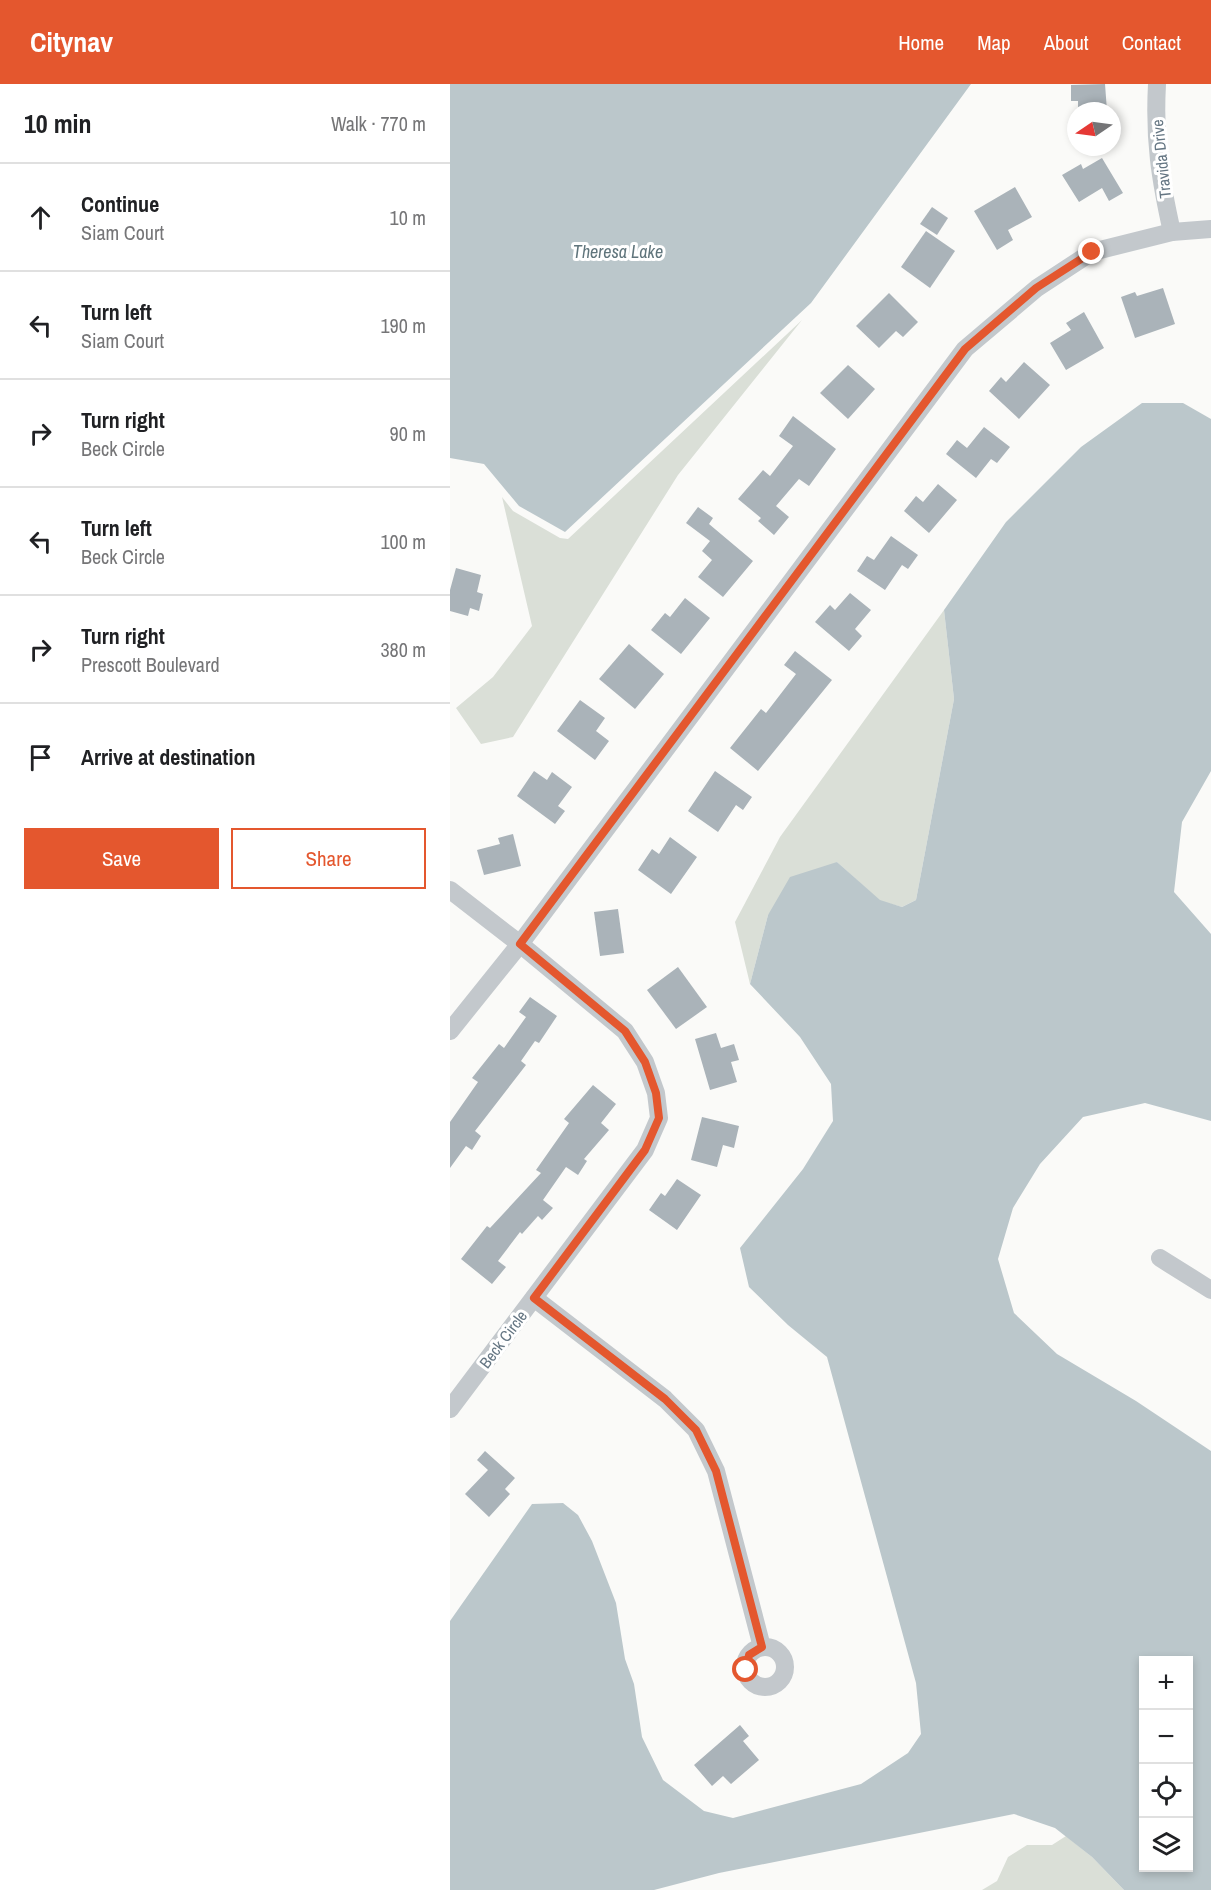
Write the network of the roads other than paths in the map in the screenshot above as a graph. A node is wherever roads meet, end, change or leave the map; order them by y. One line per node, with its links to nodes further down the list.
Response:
1 (1157, 84): 3 (street, Travida Drive)
2 (1211, 229): 3 (street)
3 (1172, 232): 5 (street)
4 (450, 890): 5 (street, Beck Circle)
5 (520, 944): 6 (street); 9 (street, Beck Circle)
6 (450, 1031)
7 (1160, 1258): 8 (street)
8 (1211, 1290)
9 (534, 1298): 10 (street, Beck Circle); 11 (street)
10 (450, 1409)
11 (762, 1647)

